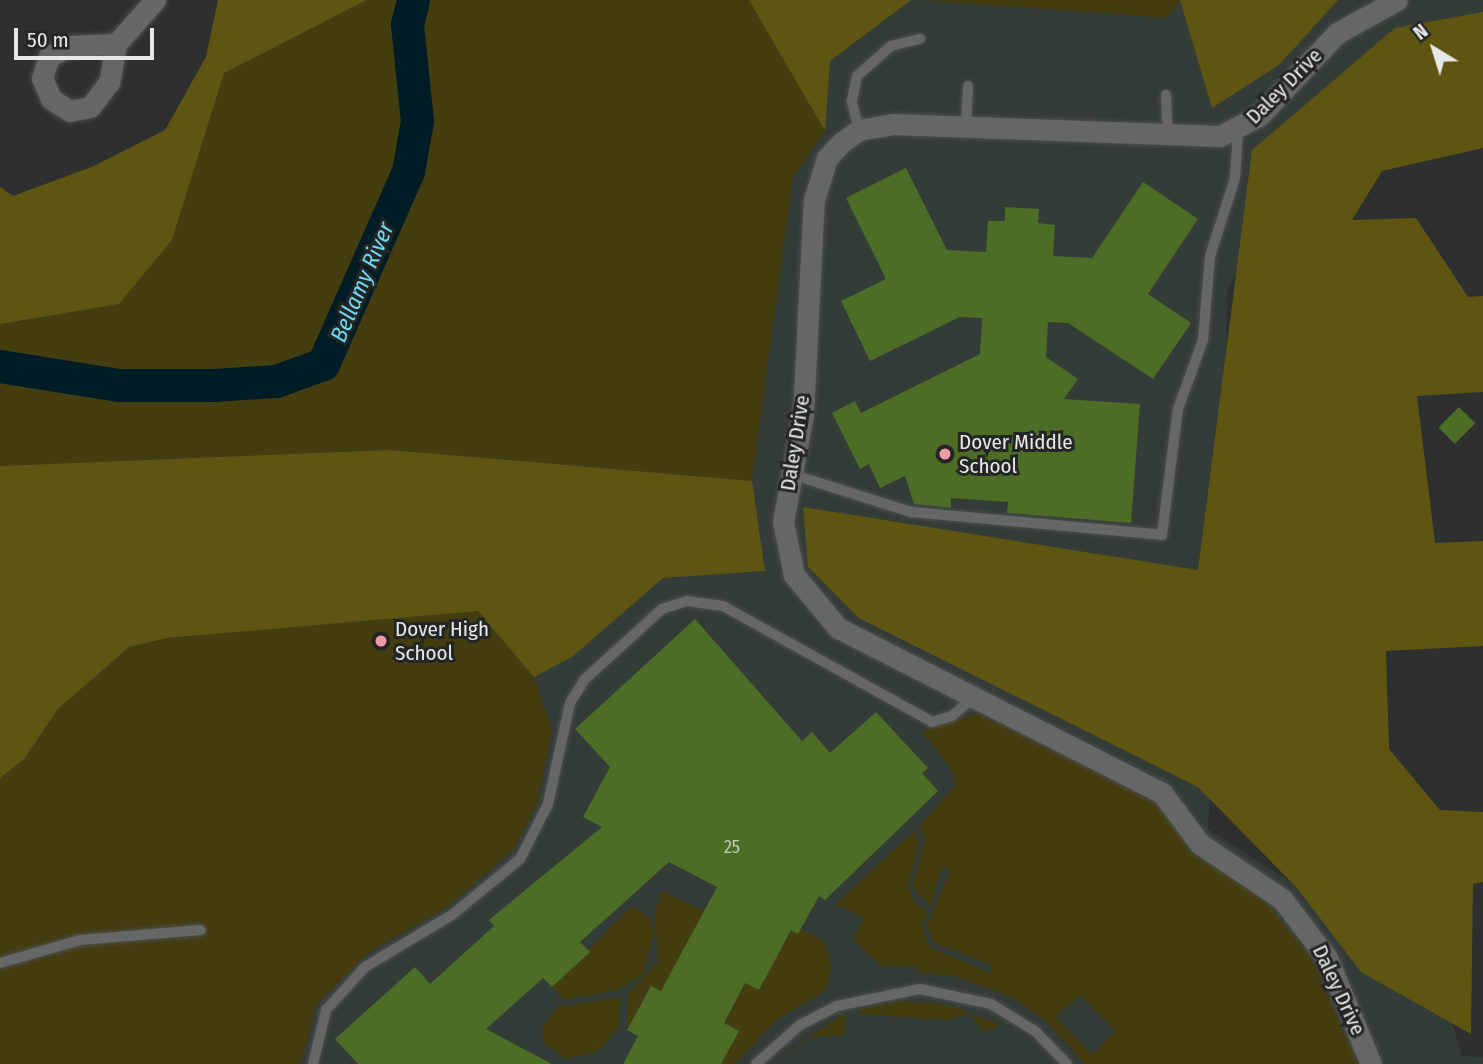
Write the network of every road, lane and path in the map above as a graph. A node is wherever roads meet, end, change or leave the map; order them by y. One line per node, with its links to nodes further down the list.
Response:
1 (155, 0): 4 (street)
2 (1397, 0): 9 (street, Daley Drive)
3 (920, 38): 8 (lane)
4 (116, 44)
5 (968, 86): 7 (lane)
6 (1166, 95): 10 (lane)
7 (966, 126): 8 (street, Daley Drive); 10 (street, Daley Drive)
8 (859, 130): 11 (street, Daley Drive)
9 (1238, 131): 10 (street, Daley Drive); 11 (lane)
10 (1168, 138)
11 (791, 474): 12 (street, Daley Drive)
12 (973, 698): 15 (lane); 18 (street, Daley Drive)
13 (201, 930): 14 (lane)
14 (0, 963)
15 (313, 1064)
16 (756, 1064): 17 (lane)
17 (1068, 1064)
18 (1371, 1064)

